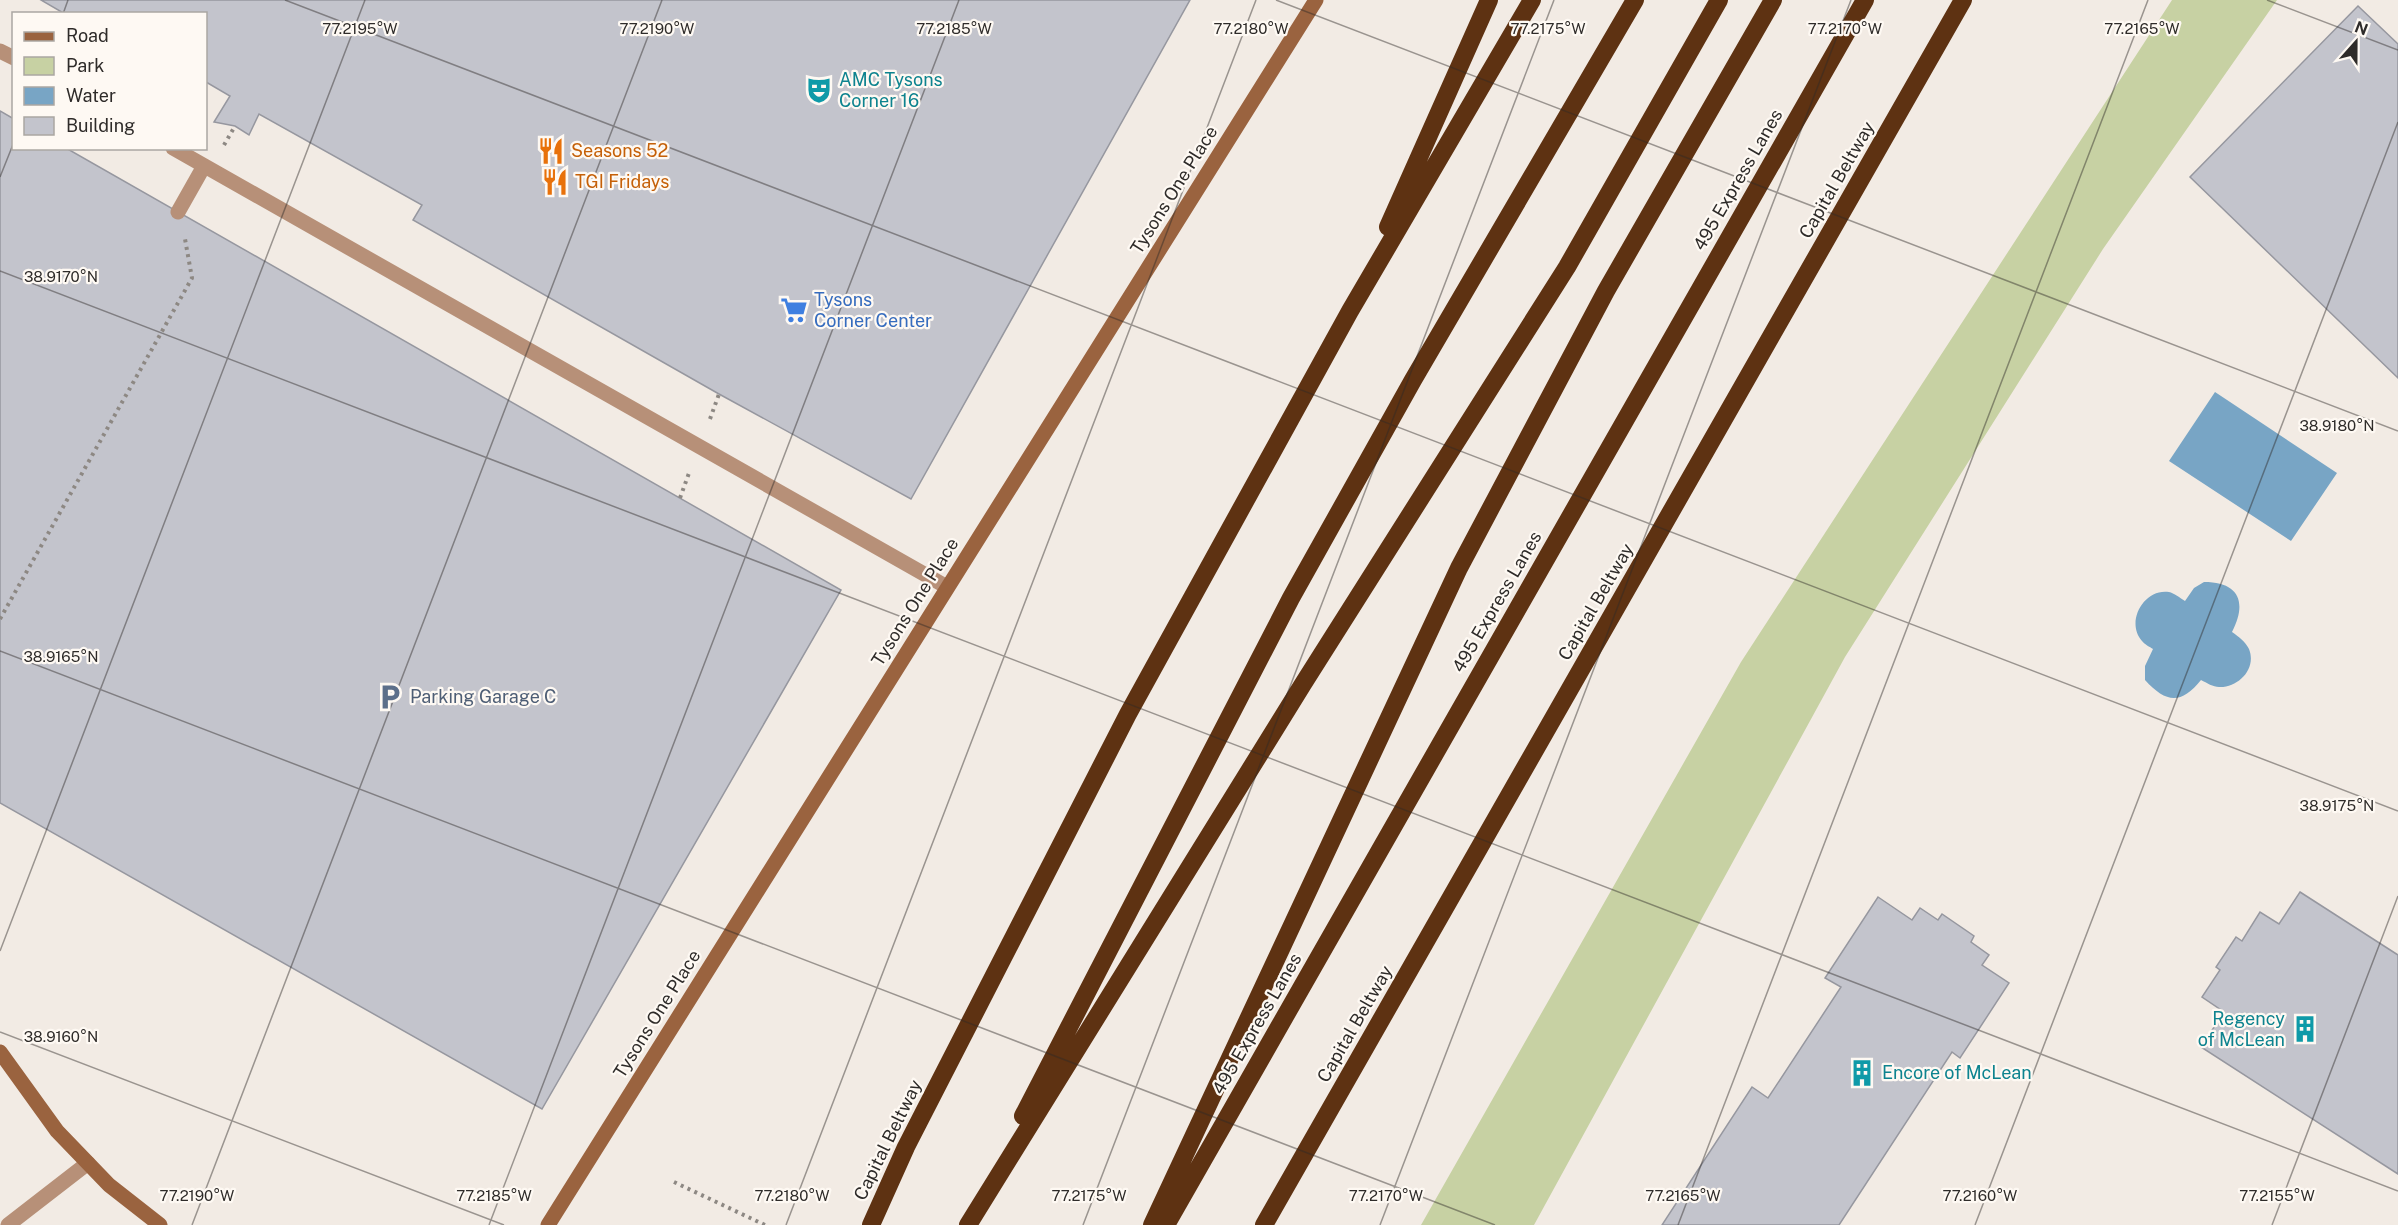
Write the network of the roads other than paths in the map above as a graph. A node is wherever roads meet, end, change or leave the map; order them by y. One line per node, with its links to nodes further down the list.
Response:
1 (1316, 0): 13 (street, Tysons One Place)
2 (1489, 0): 12 (highway)
3 (1532, 0): 12 (highway, Capital Beltway)
4 (1635, 0): 22 (highway)
5 (1719, 0): 22 (highway)
6 (1773, 0): 23 (highway)
7 (1865, 0): 24 (highway, 495 Express Lanes)
8 (1963, 0): 25 (highway, Capital Beltway)
9 (176, 150): 10 (lane)
10 (204, 166): 11 (lane); 13 (lane)
11 (178, 212)
12 (1350, 311): 15 (highway, Capital Beltway)
13 (947, 587): 19 (street, Tysons One Place)
14 (0, 1052): 16 (street)
15 (906, 1147): 20 (highway); 21 (highway, Capital Beltway)
16 (88, 1163): 17 (lane); 18 (street)
17 (8, 1225)
18 (160, 1225)
19 (548, 1225)
20 (862, 1225)
21 (871, 1225)
22 (967, 1225)
23 (1152, 1225)
24 (1166, 1225)
25 (1264, 1225)

